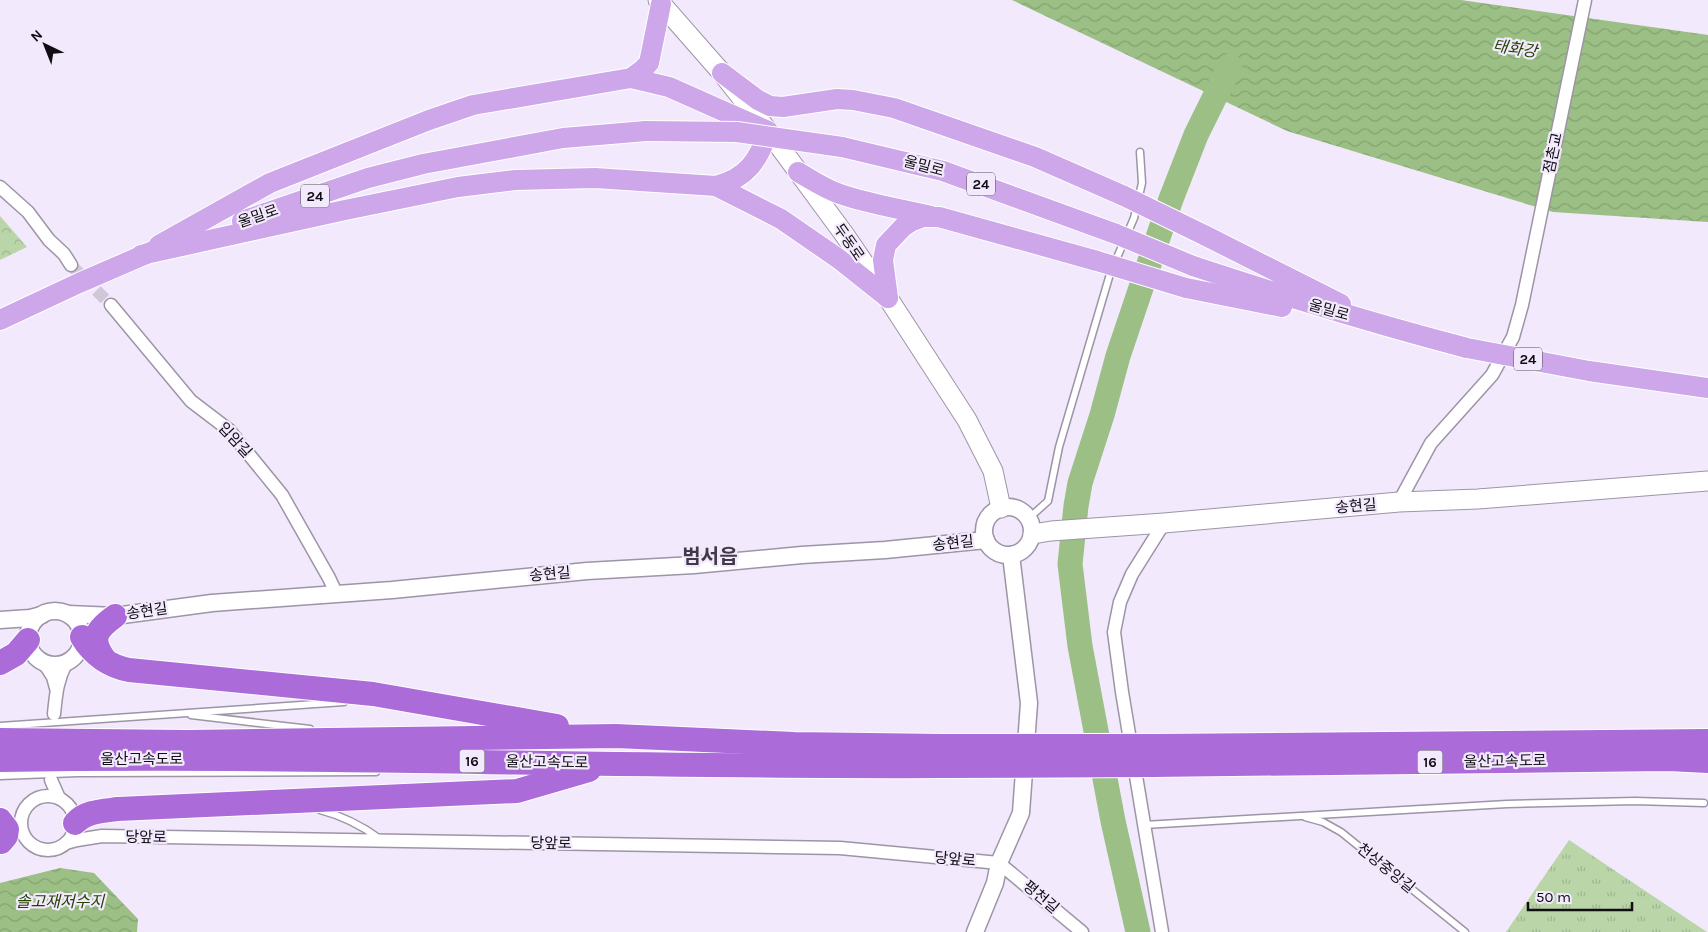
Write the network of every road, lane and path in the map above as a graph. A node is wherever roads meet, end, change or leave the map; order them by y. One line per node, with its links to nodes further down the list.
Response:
1 (1585, 0): 20 (street, 점촌교)
2 (660, 2): 3 (main road, 두동로); 4 (main road)
3 (722, 73): 5 (main road); 6 (main road, 두동로)
4 (631, 78): 6 (main road); 12 (main road)
5 (824, 100): 6 (main road); 17 (main road, bridge)
6 (772, 136): 8 (main road, 두동로); 9 (main road)
7 (1140, 152): 23 (lane)
8 (798, 172): 11 (main road); 14 (main road, 두동로)
9 (716, 186): 12 (main road); 14 (main road)
10 (0, 187): 13 (street)
11 (939, 217): 14 (main road); 17 (main road, bridge)
12 (141, 255): 16 (main road, 울밀로 / 24); 17 (main road, 울밀로 / 24, bridge)
13 (71, 265)
14 (888, 298): 21 (main road, 두동로)
15 (111, 305): 26 (street, 입암길)
16 (0, 320)
17 (1388, 327): 18 (main road, 울밀로 / 24, bridge)
18 (1708, 388)
19 (1708, 480): 20 (main road, 송현길)
20 (1399, 502): 22 (main road, 송현길)
21 (1002, 508): 23 (street); 24 (street)
22 (1164, 523): 23 (main road, 송현길); 63 (street)
23 (1031, 526): 25 (street)
24 (986, 540): 25 (street); 26 (street, 송현길)
25 (1011, 555): 68 (street, 당앞로)
26 (336, 594): 29 (street, 송현길)
27 (68, 614): 28 (street); 29 (street, 송현길); 31 (street)
28 (42, 615): 30 (street); 32 (street)
29 (115, 616): 31 (street, 송현길); 33 (highway)
30 (0, 621): 32 (street)
31 (82, 637): 33 (highway); 36 (street)
32 (28, 638): 34 (highway); 35 (street)
33 (106, 661): 38 (highway)
34 (0, 663)
35 (44, 663): 36 (street); 37 (street)
36 (66, 663): 37 (street)
37 (56, 688): 41 (street)
38 (396, 698): 40 (lane); 46 (highway)
39 (352, 701): 42 (lane)
40 (362, 701)
41 (54, 714)
42 (175, 714): 43 (lane); 44 (lane)
43 (0, 726)
44 (319, 730)
45 (338, 732): 47 (lane)
46 (616, 736): 47 (highway, 울산고속도로 / 16); 50 (highway, 울산고속도로 / 16)
47 (396, 739): 48 (highway, 울산고속도로 / 16)
48 (0, 740)
49 (1708, 741): 51 (highway, 울산고속도로 / 16)
50 (944, 756): 51 (highway, 16, bridge); 54 (highway, 울산고속도로 / 16)
51 (1153, 756): 53 (highway, 울산고속도로 / 16)
52 (0, 760): 54 (highway, 울산고속도로 / 16)
53 (1708, 761)
54 (613, 764): 56 (lane); 60 (highway)
55 (0, 768): 58 (lane)
56 (456, 769)
57 (388, 772): 58 (lane)
58 (78, 773): 59 (lane)
59 (0, 776)
60 (275, 801): 64 (highway); 67 (lane)
61 (1704, 803): 62 (lane)
62 (1300, 815): 63 (lane); 72 (lane, 천상중앙길)
63 (1143, 825): 71 (street)
64 (72, 830): 65 (street); 65 (street); 66 (street, 당앞로); 66 (street, 당앞로)
65 (9, 832)
66 (102, 836): 67 (street, 당앞로)
67 (382, 841): 68 (street, 당앞로)
68 (998, 863): 69 (street, 당앞로); 70 (street, 평천길)
69 (975, 932)
70 (1082, 932)
71 (1162, 932)
72 (1465, 932)

